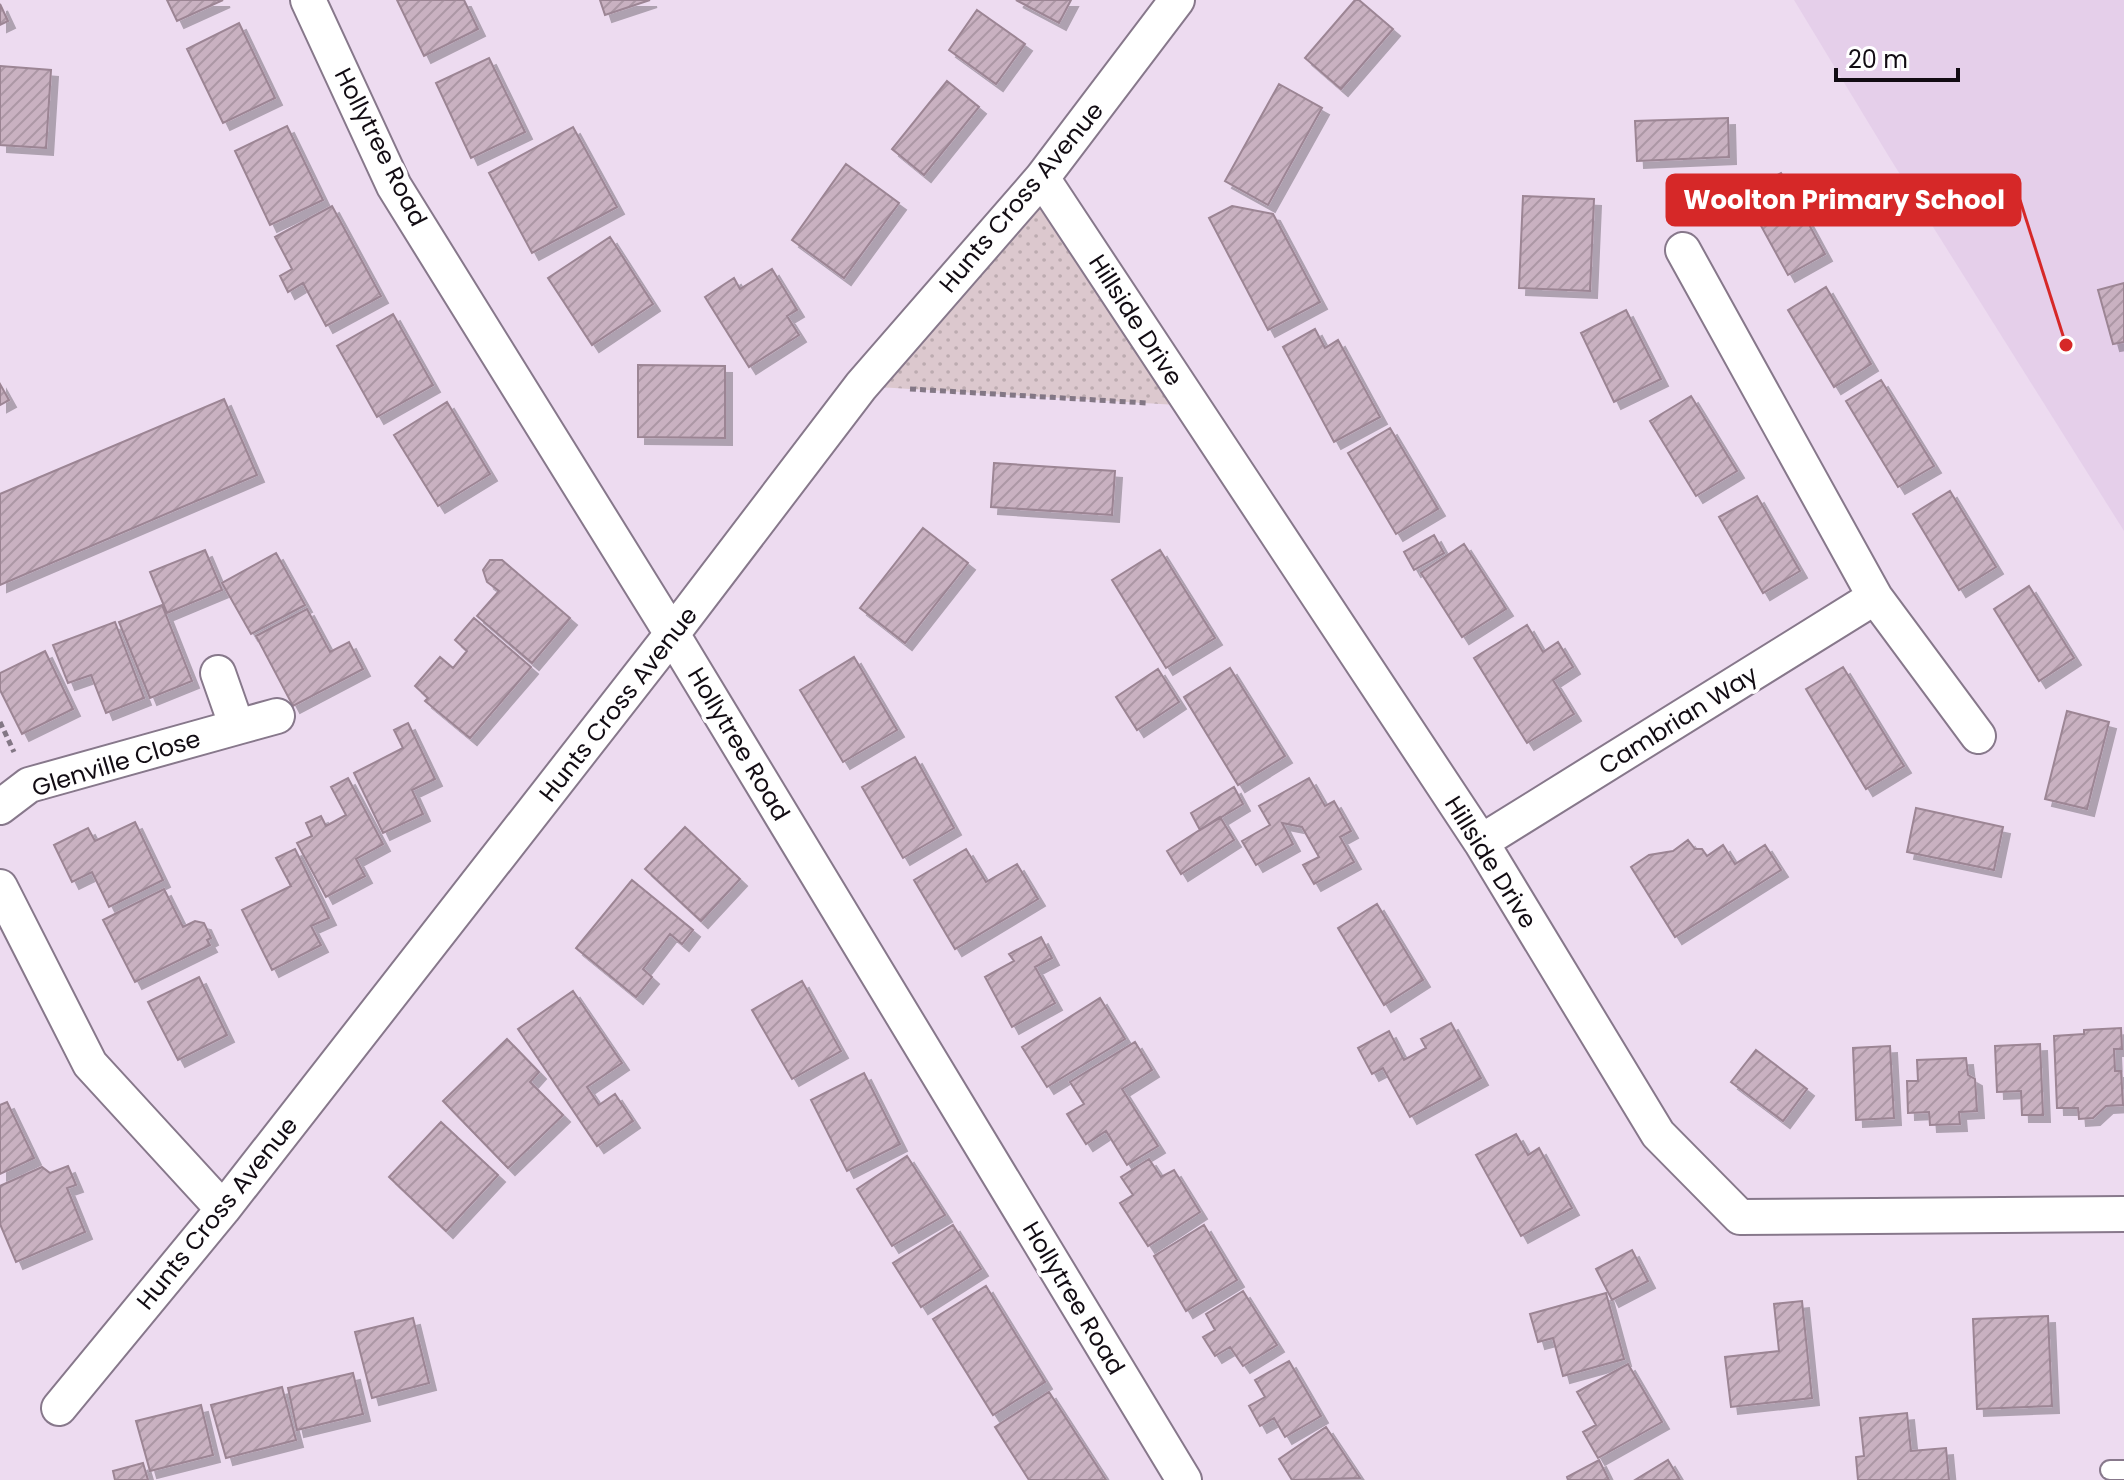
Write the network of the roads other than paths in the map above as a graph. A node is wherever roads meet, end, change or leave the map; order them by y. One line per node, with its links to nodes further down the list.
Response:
1 (308, 0): 6 (street, Hollytree Road)
2 (1177, 0): 3 (street, Hunts Cross Avenue)
3 (1042, 178): 6 (street, Hunts Cross Avenue); 12 (street, Hillside Drive)
4 (1683, 250): 5 (street)
5 (1875, 597): 10 (street); 12 (street, Cambrian Way)
6 (672, 634): 14 (street, Hunts Cross Avenue); 17 (street, Hollytree Road)
7 (218, 673): 9 (street)
8 (277, 716): 9 (street, Glenville Close)
9 (237, 727): 11 (street, Glenville Close)
10 (1978, 736)
11 (0, 807)
12 (1481, 842): 15 (street, Hillside Drive)
13 (0, 887): 14 (street)
14 (223, 1209): 16 (street, Hunts Cross Avenue)
15 (2124, 1214)
16 (59, 1408)
17 (1184, 1480)

